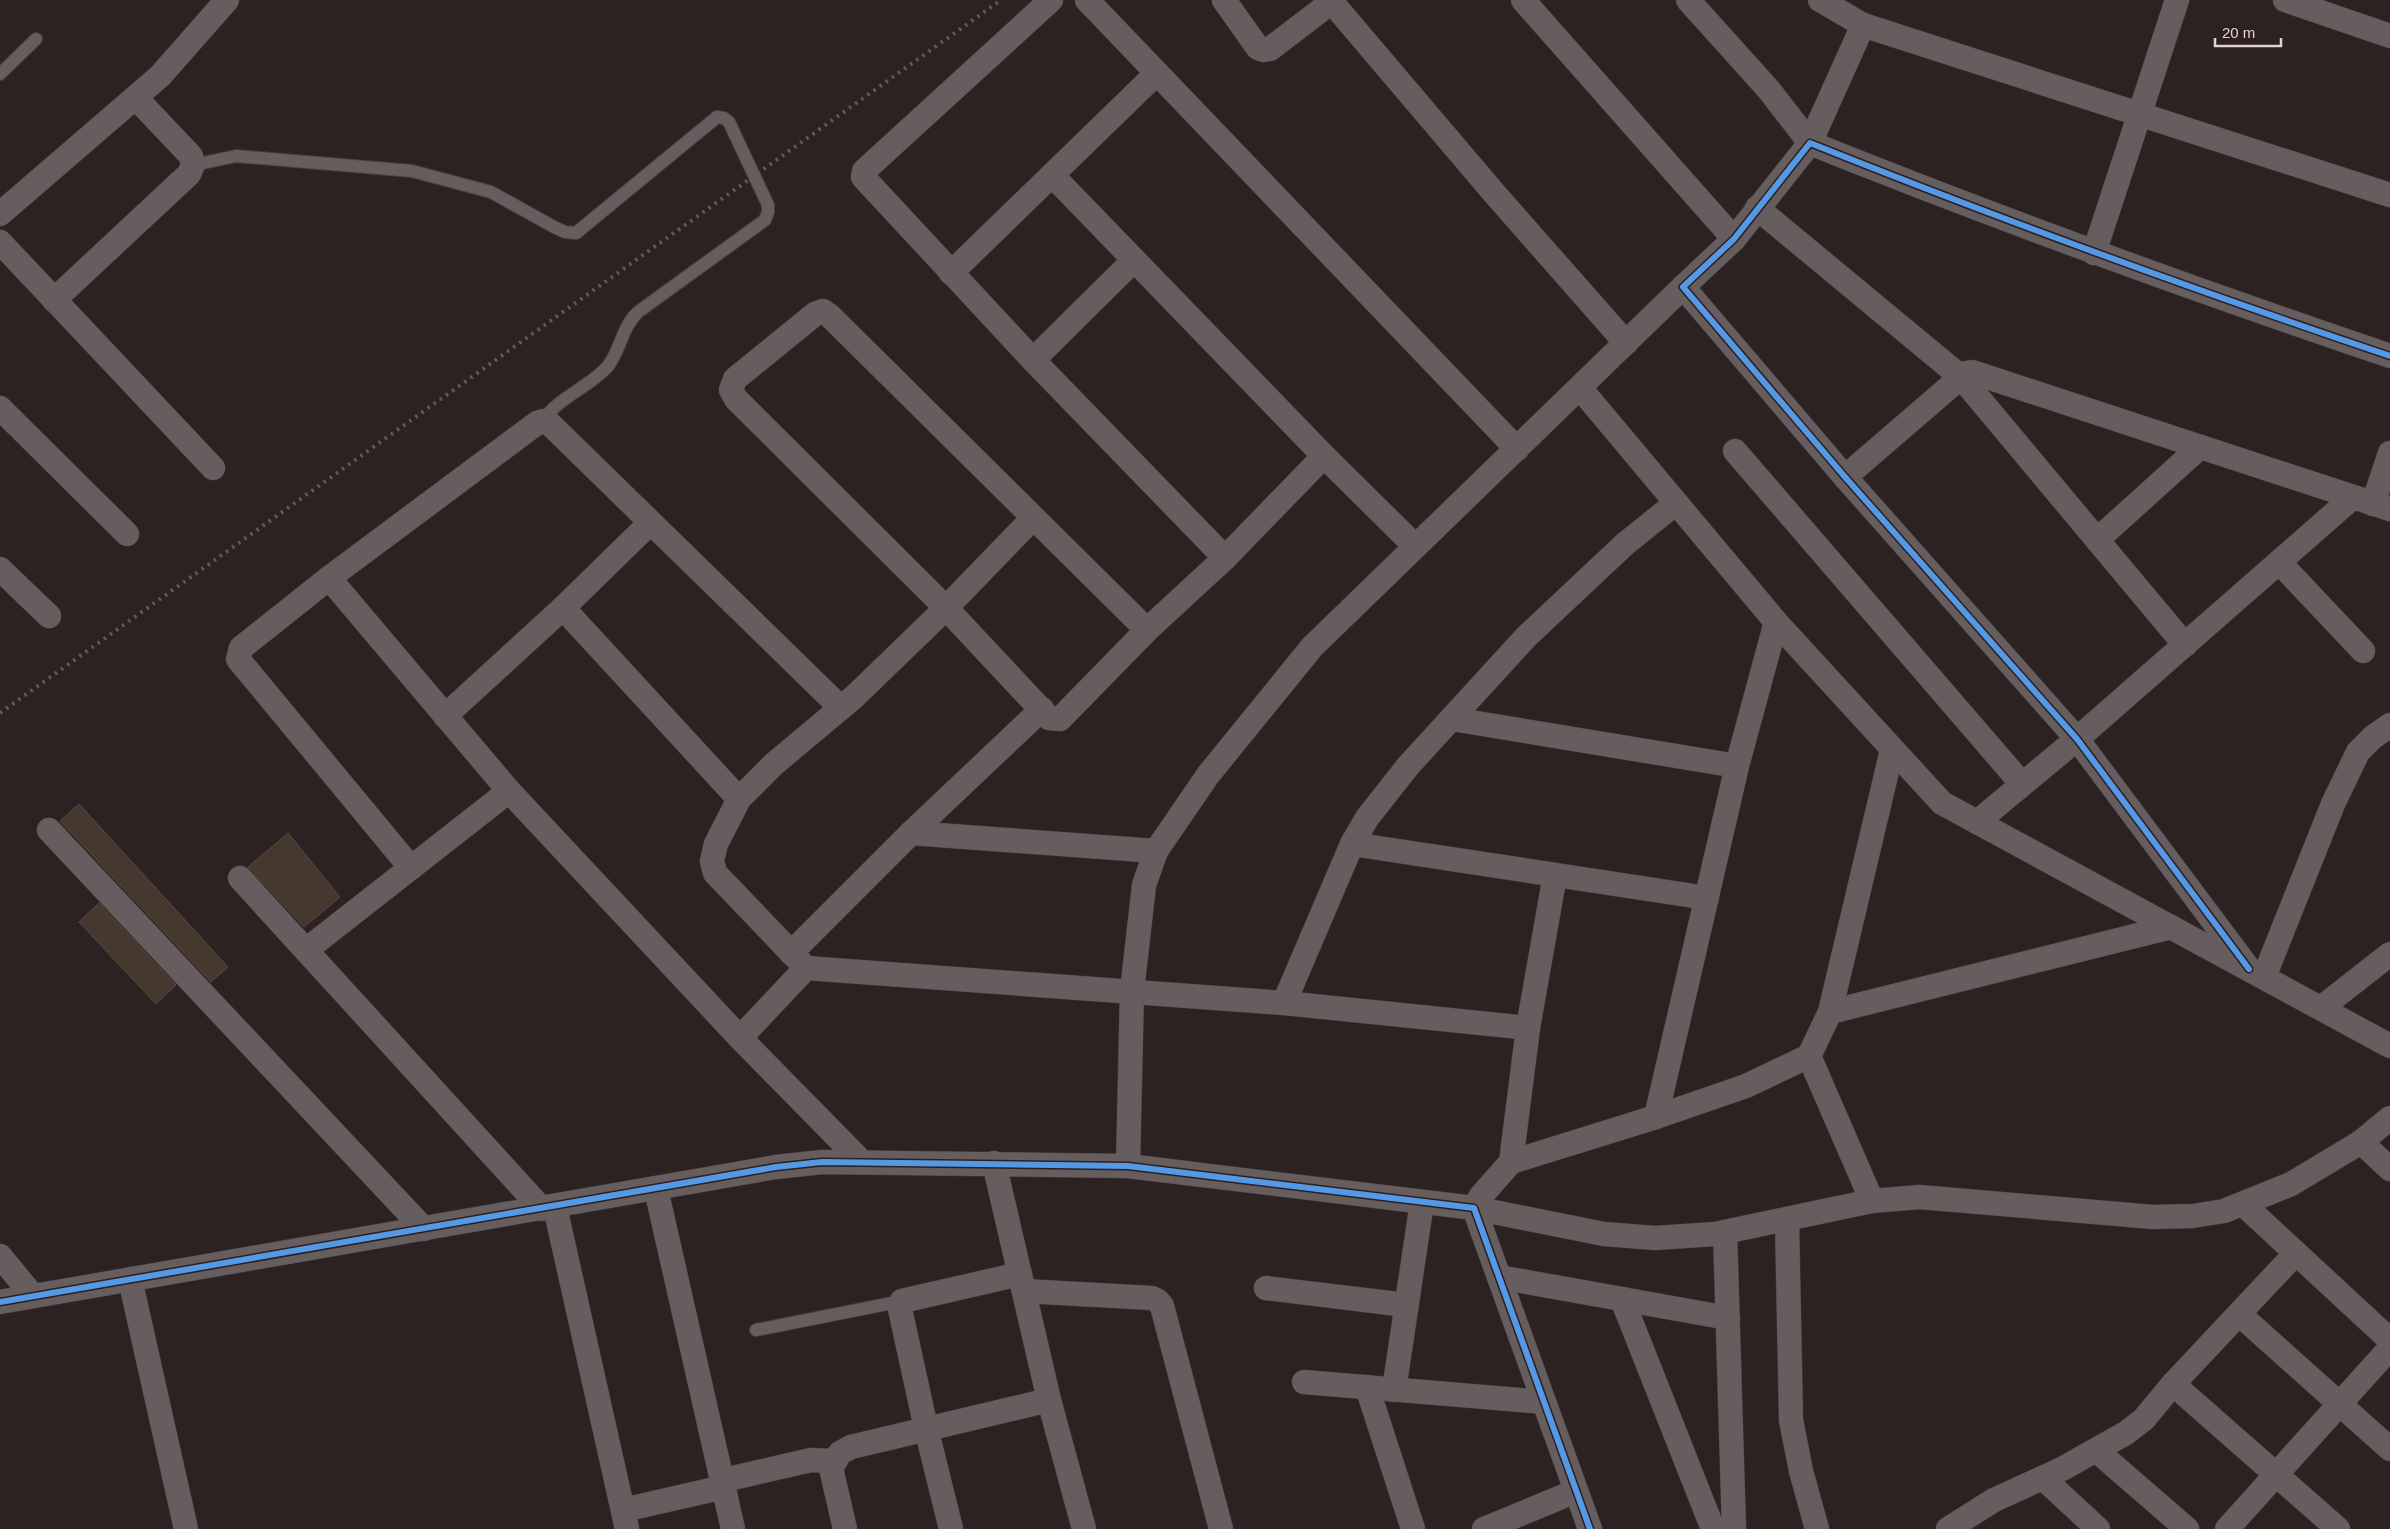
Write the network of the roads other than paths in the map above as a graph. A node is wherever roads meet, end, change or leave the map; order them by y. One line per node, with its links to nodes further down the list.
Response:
1 (227, 0): 16 (street)
2 (1051, 0): 28 (street)
3 (1087, 0): 14 (street)
4 (1224, 0): 9 (street)
5 (1523, 0): 24 (street)
6 (1820, 0): 11 (street)
7 (2177, 0): 17 (street)
8 (2285, 0): 12 (street)
9 (1332, 1): 31 (street)
10 (1700, 6): 18 (street)
11 (1863, 25): 17 (street); 18 (street)
12 (2390, 36)
13 (36, 39): 15 (lane)
14 (1156, 73): 20 (street); 39 (street)
15 (0, 74)
16 (136, 98): 19 (street); 23 (street)
17 (2140, 114): 21 (street); 26 (street)
18 (1810, 143): 22 (street); 26 (street)
19 (193, 165): 30 (street); 37 (lane)
20 (1053, 176): 27 (street); 28 (street)
21 (2390, 195)
22 (1757, 208): 24 (street); 34 (street)
23 (0, 214)
24 (1734, 239): 29 (street)
25 (0, 242): 30 (street)
26 (2094, 252): 32 (street)
27 (1134, 260): 33 (street); 42 (street)
28 (951, 273): 33 (street)
29 (1683, 288): 31 (street); 44 (street)
30 (54, 300): 43 (street)
31 (1626, 343): 35 (street)
32 (2390, 356)
33 (1033, 360): 52 (street)
34 (1961, 377): 38 (street); 44 (street); 50 (street)
35 (1580, 388): 39 (street); 45 (street)
36 (0, 408): 49 (street)
37 (543, 421): 48 (street); 55 (street)
38 (2200, 447): 46 (street); 50 (street)
39 (1517, 448): 51 (street)
40 (1735, 451): 71 (street)
41 (2390, 454): 46 (street)
42 (1324, 456): 51 (street); 52 (street)
43 (213, 468)
44 (1845, 477): 68 (street)
45 (1676, 502): 59 (street); 66 (street)
46 (2372, 504): 53 (street)
47 (1033, 518): 57 (street); 57 (street); 60 (street)
48 (650, 522): 56 (street); 63 (street)
49 (127, 534)
50 (2097, 540): 61 (street)
51 (1415, 546): 78 (street)
52 (1225, 558): 60 (street)
53 (2279, 562): 61 (street); 62 (street)
54 (0, 569): 58 (street)
55 (329, 578): 65 (street); 79 (street)
56 (563, 608): 65 (street); 73 (street)
57 (946, 608): 63 (street); 64 (street)
58 (48, 616)
59 (1776, 622): 69 (street); 70 (street)
60 (1147, 630): 64 (street)
61 (2185, 645): 68 (street)
62 (2363, 651)
63 (841, 708): 73 (street)
64 (1042, 710): 76 (street)
65 (445, 716): 72 (street)
66 (1452, 719): 70 (street); 77 (street)
67 (2390, 725): 87 (street)
68 (2077, 739): 71 (street); 87 (street)
69 (1892, 750): 74 (street); 91 (street)
70 (1736, 766): 82 (street)
71 (2022, 784): 74 (street)
72 (509, 791): 79 (street); 93 (street)
73 (739, 799): 86 (street)
74 (1977, 822): 83 (street)
75 (49, 830): 111 (street)
76 (911, 833): 78 (street); 86 (street)
77 (1352, 844): 80 (street); 89 (street)
78 (1156, 851): 88 (street)
79 (411, 868): 84 (street)
80 (1555, 875): 82 (street); 92 (street)
81 (240, 878): 84 (street)
82 (1707, 898): 96 (street)
83 (2171, 927): 87 (street); 91 (street)
84 (306, 950): 108 (street)
85 (2390, 954): 90 (street)
86 (798, 960): 88 (street); 93 (street)
87 (2257, 973): 90 (street)
88 (1132, 991): 89 (street); 102 (street)
89 (1284, 1003): 92 (street)
90 (2321, 1008): 94 (street)
91 (1830, 1012): 95 (street)
92 (1528, 1028): 100 (street)
93 (740, 1038): 99 (street)
94 (2390, 1046)
95 (1809, 1056): 96 (street); 105 (street)
96 (1656, 1117): 100 (street)
97 (2390, 1118): 98 (street)
98 (2361, 1142): 103 (street); 107 (street)
99 (862, 1162): 101 (street); 104 (street)
100 (1511, 1162): 109 (street)
101 (994, 1163): 102 (street); 117 (street)
102 (1128, 1166): 106 (street)
103 (2390, 1169)
104 (656, 1189): 108 (street); 142 (street)
105 (1872, 1201): 107 (street); 110 (street)
106 (1422, 1202): 109 (street); 123 (street)
107 (2244, 1205): 113 (street)
108 (549, 1208): 111 (street); 144 (street)
109 (1474, 1208): 112 (street); 115 (street)
110 (1787, 1219): 112 (street); 156 (street)
111 (424, 1229): 116 (street)
112 (1725, 1232): 125 (street)
113 (2296, 1253): 124 (street); 127 (street)
114 (0, 1256): 119 (street)
115 (1499, 1277): 120 (street); 134 (street)
116 (130, 1279): 119 (street); 145 (street)
117 (1022, 1282): 121 (street); 133 (street); 150 (street)
118 (1266, 1288): 123 (street)
119 (33, 1296): 122 (street)
120 (1622, 1299): 125 (street); 154 (street)
121 (902, 1301): 126 (lane); 136 (street)
122 (0, 1302)
123 (1406, 1305): 132 (street)
124 (2239, 1314): 130 (street); 135 (street)
125 (1728, 1318): 155 (street)
126 (756, 1330)
127 (2390, 1340)
128 (2390, 1348): 135 (street)
129 (1304, 1382): 131 (street)
130 (2172, 1384): 138 (street); 140 (street)
131 (1367, 1388): 132 (street); 151 (street)
132 (1394, 1390): 134 (street)
133 (1050, 1400): 136 (street); 149 (street)
134 (1544, 1402): 143 (street)
135 (2339, 1405): 137 (street); 140 (street)
136 (926, 1428): 139 (street); 148 (street)
137 (2390, 1449)
138 (2097, 1451): 141 (street); 159 (street)
139 (833, 1461): 142 (street); 147 (street)
140 (2276, 1476): 160 (street); 161 (street)
141 (2044, 1478): 157 (street); 158 (street)
142 (724, 1487): 144 (street); 146 (street)
143 (1576, 1491): 152 (street); 153 (street)
144 (625, 1519)
145 (186, 1529)
146 (733, 1529)
147 (845, 1529)
148 (951, 1529)
149 (1084, 1529)
150 (1222, 1529)
151 (1413, 1529)
152 (1484, 1529)
153 (1590, 1529)
154 (1713, 1529)
155 (1734, 1529)
156 (1817, 1529)
157 (1948, 1529)
158 (2098, 1529)
159 (2187, 1529)
160 (2227, 1529)
161 (2338, 1529)

